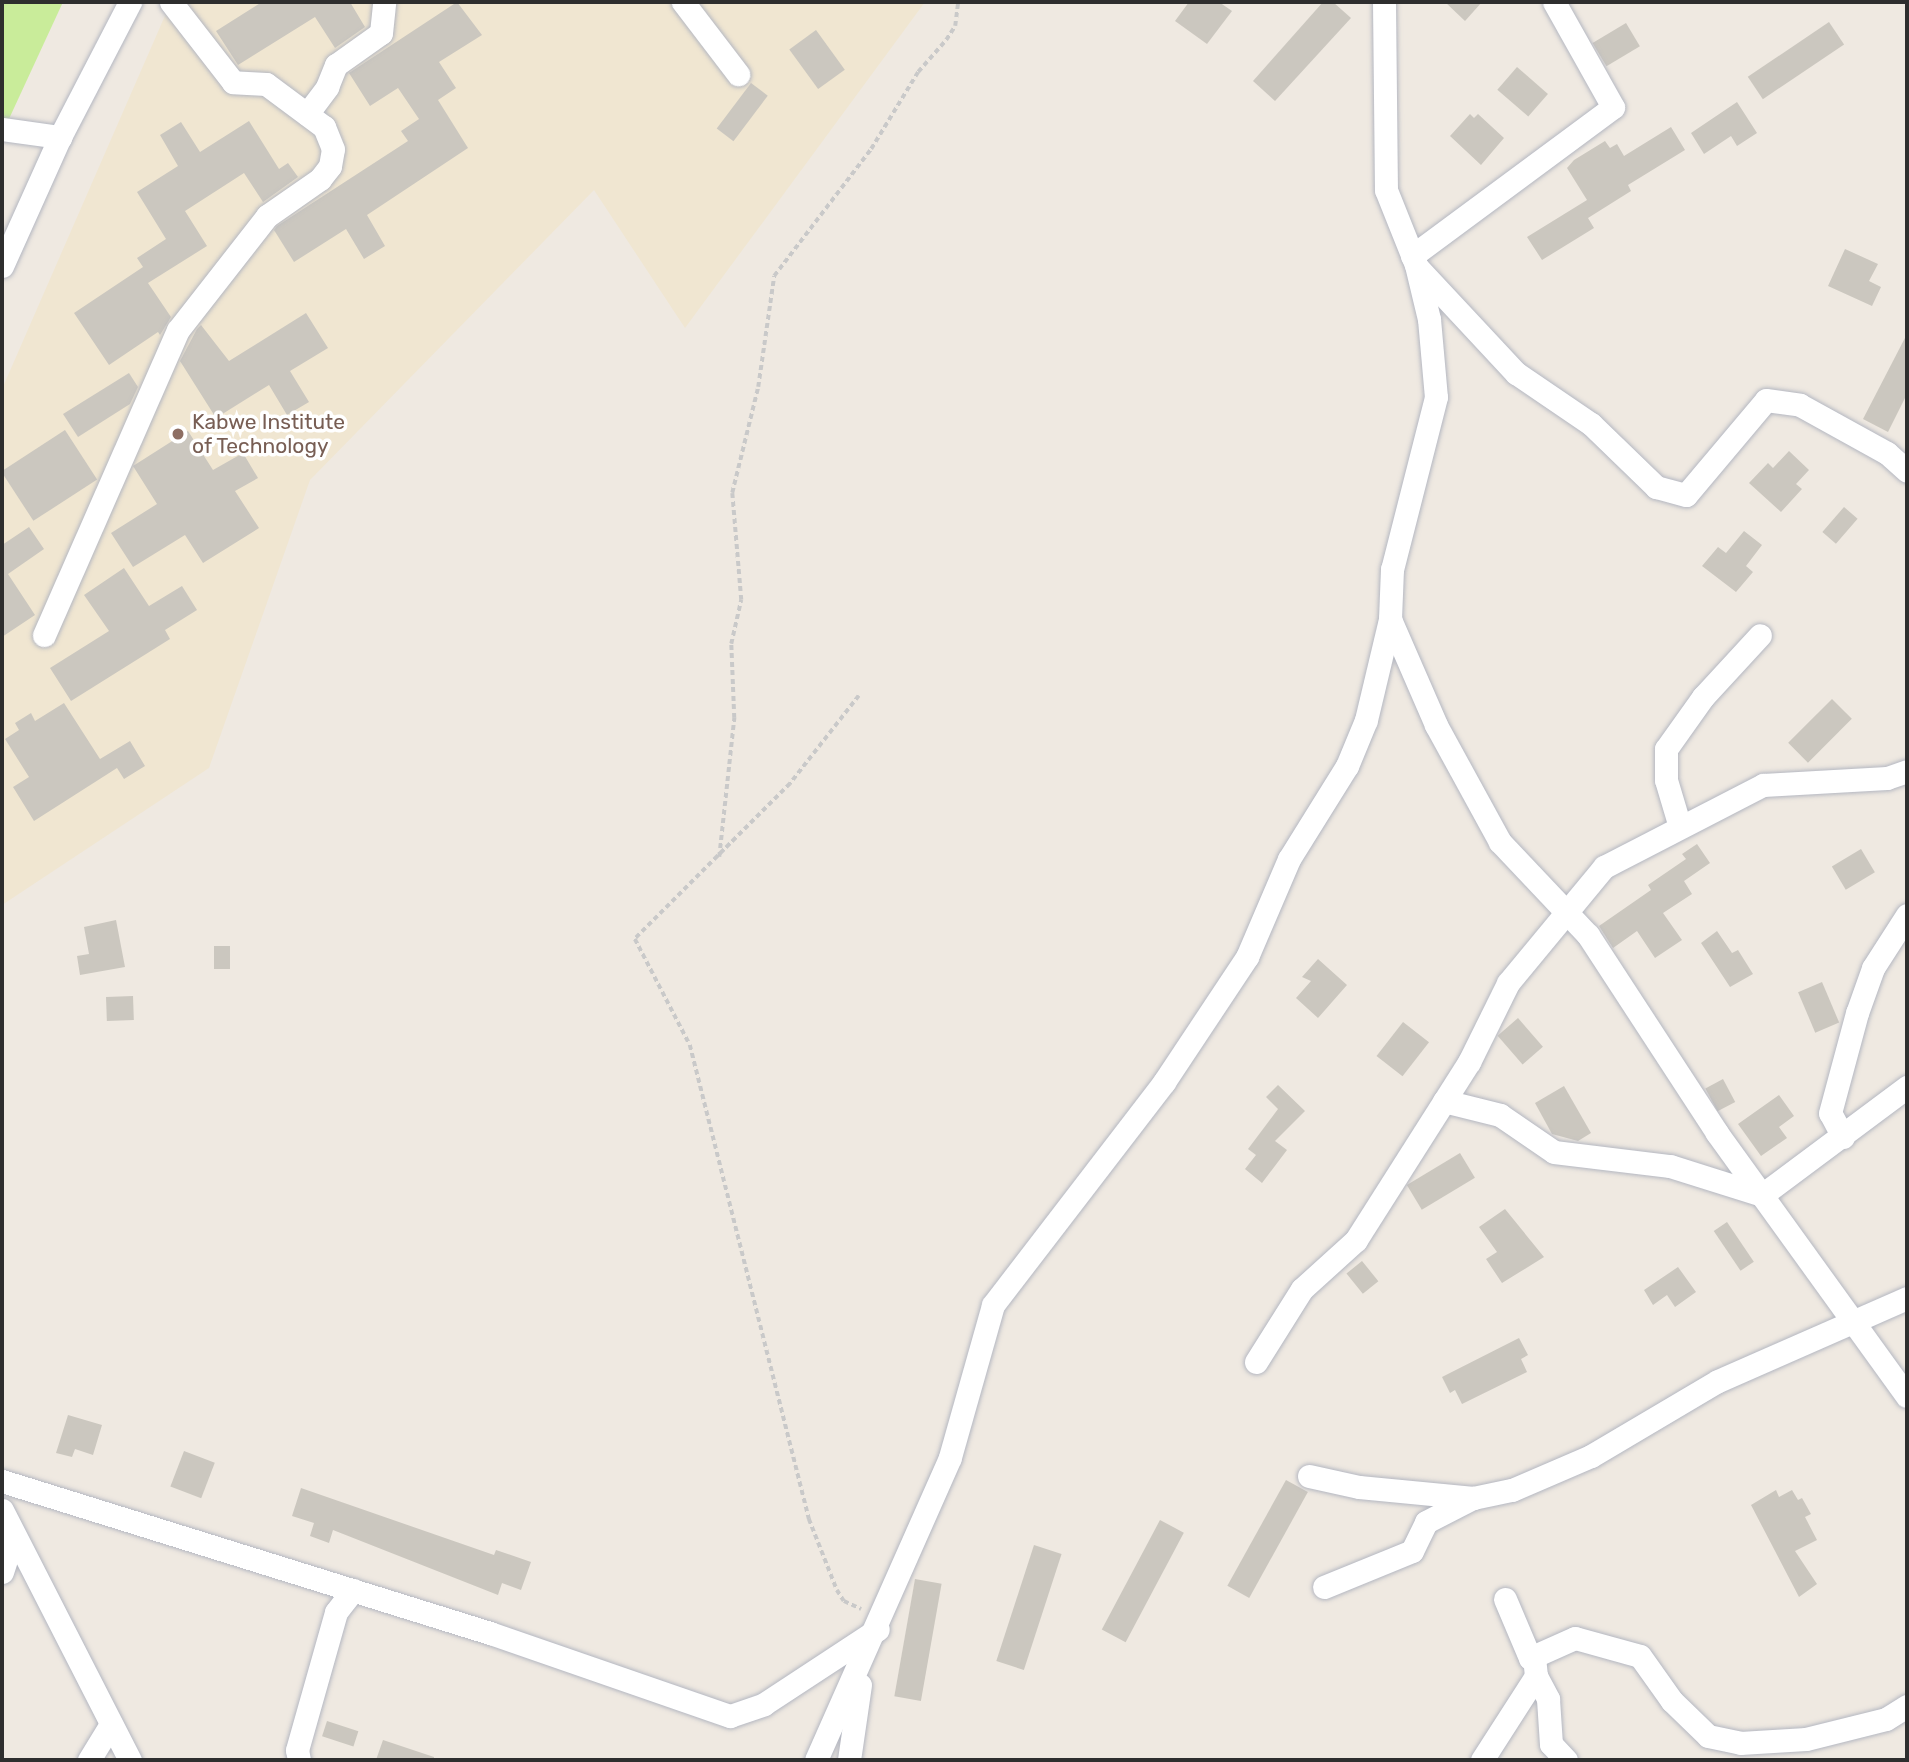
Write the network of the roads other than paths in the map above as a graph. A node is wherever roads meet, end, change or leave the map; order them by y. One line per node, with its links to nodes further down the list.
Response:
1 (130, 2): 10 (street)
2 (171, 2): 8 (street)
3 (384, 2): 8 (street)
4 (683, 2): 7 (street)
5 (1384, 2): 11 (street)
6 (1554, 2): 11 (street)
7 (738, 74)
8 (307, 114): 15 (street)
9 (2, 129): 10 (street)
10 (60, 138): 12 (street)
11 (1414, 261): 13 (street); 14 (street)
12 (2, 266)
13 (1907, 471)
14 (1390, 619): 19 (street); 38 (street)
15 (44, 635)
16 (1760, 635): 18 (street)
17 (1907, 771): 18 (street)
18 (1679, 827): 19 (street)
19 (1567, 912): 22 (street); 24 (street)
20 (1907, 915): 23 (street)
21 (1907, 1087): 23 (street)
22 (1444, 1101): 24 (street); 27 (street)
23 (1843, 1137): 24 (street)
24 (1762, 1195): 26 (street)
25 (1907, 1298): 26 (street)
26 (1851, 1321): 28 (street); 31 (street)
27 (1256, 1362)
28 (1907, 1396)
29 (1309, 1476): 31 (street)
30 (2, 1481): 36 (street)
31 (1473, 1498): 35 (street)
32 (2, 1510): 33 (street)
33 (14, 1535): 34 (street); 42 (street)
34 (2, 1572)
35 (1324, 1587)
36 (353, 1590): 38 (street); 45 (street)
37 (1505, 1599): 40 (street)
38 (879, 1624): 39 (street)
39 (864, 1661): 46 (street); 47 (street)
40 (1535, 1666): 41 (street); 48 (street); 49 (street)
41 (1907, 1706)
42 (111, 1724): 43 (street); 44 (street)
43 (89, 1760)
44 (130, 1760)
45 (299, 1760)
46 (816, 1760)
47 (849, 1760)
48 (1482, 1760)
49 (1566, 1760)

